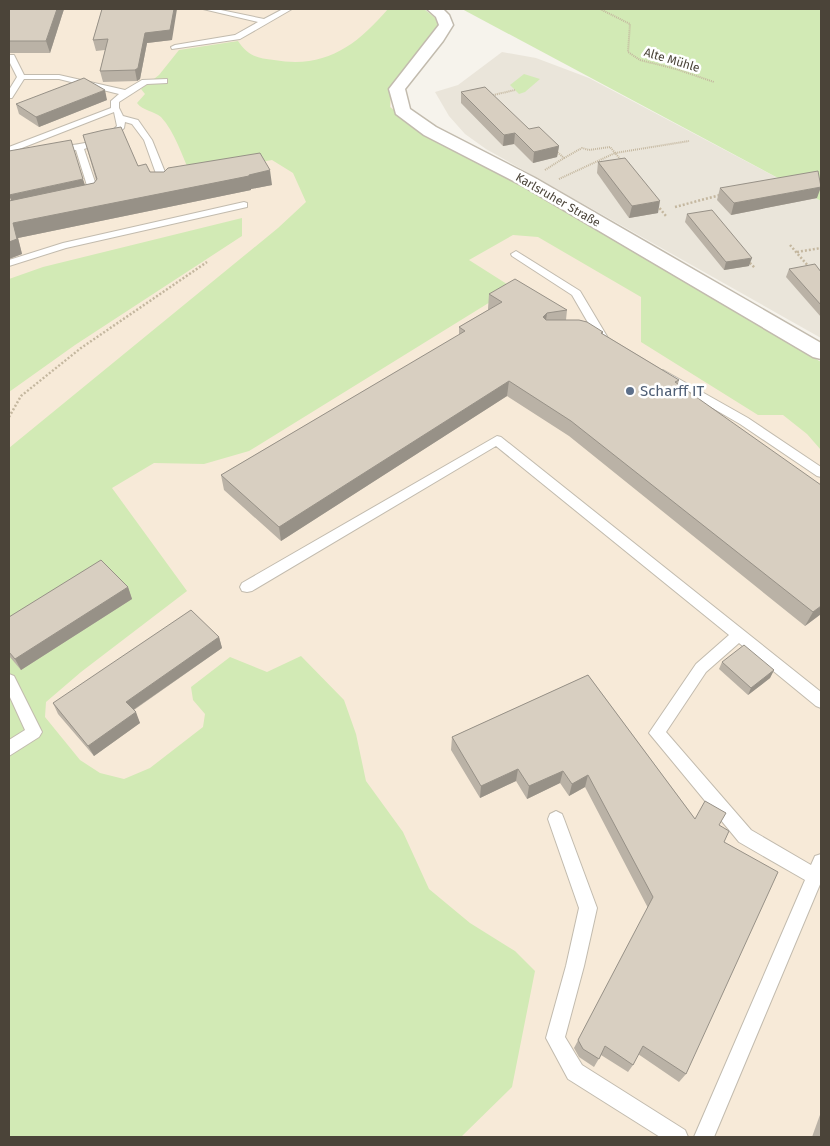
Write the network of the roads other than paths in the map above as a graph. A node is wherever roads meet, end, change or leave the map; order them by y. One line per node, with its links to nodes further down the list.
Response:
1 (207, 9): 5 (lane)
2 (238, 9): 5 (lane)
3 (288, 9): 6 (lane)
4 (434, 9): 25 (street, Karlsruher Straße)
5 (242, 18): 6 (lane); 7 (lane)
6 (266, 22): 7 (lane)
7 (246, 32): 8 (lane)
8 (175, 47)
9 (11, 57): 10 (lane)
10 (21, 77): 12 (lane); 13 (lane)
11 (164, 81): 12 (lane)
12 (126, 93): 14 (lane)
13 (9, 96)
14 (115, 108): 15 (lane); 18 (lane)
15 (119, 118): 16 (lane); 19 (lane)
16 (79, 146): 17 (lane); 20 (lane)
17 (42, 153)
18 (11, 155)
19 (164, 182)
20 (75, 198)
21 (244, 205): 23 (lane)
22 (516, 254): 24 (lane)
23 (9, 263)
24 (586, 332)
25 (821, 352)
26 (652, 368): 27 (lane)
27 (821, 473)
28 (247, 587): 29 (lane)
29 (739, 635): 31 (lane); 34 (lane)
30 (9, 680): 32 (lane)
31 (821, 701)
32 (9, 749)
33 (556, 819): 35 (lane)
34 (818, 869): 36 (lane)
35 (678, 1137)
36 (704, 1137)

